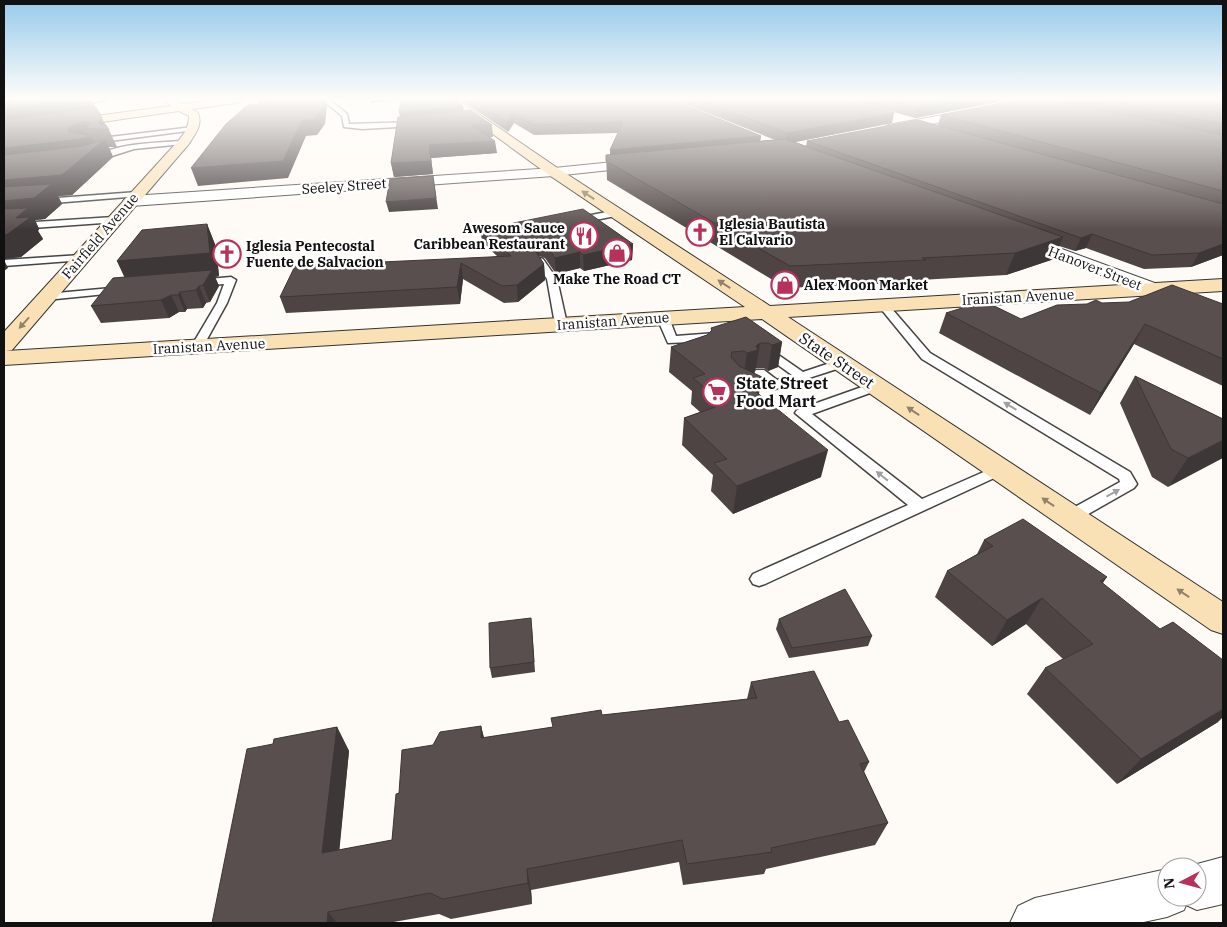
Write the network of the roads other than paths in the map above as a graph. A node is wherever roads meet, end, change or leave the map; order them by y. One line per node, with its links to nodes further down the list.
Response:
1 (178, 143): 5 (lane)
2 (181, 143): 9 (main road, Fairfield Avenue)
3 (510, 143): 8 (main road, State Street)
4 (92, 150): 5 (lane)
5 (112, 152): 6 (lane)
6 (82, 162)
7 (658, 162): 8 (street, Seeley Street)
8 (554, 172): 9 (street, Seeley Street); 11 (main road, State Street, one-way to 8)
9 (134, 198): 10 (lane); 12 (main road, Fairfield Avenue)
10 (4, 205)
11 (617, 213): 13 (lane); 25 (main road, State Street, one-way to 11)
12 (114, 220): 14 (lane); 16 (main road, Fairfield Avenue)
13 (569, 222)
14 (4, 227)
15 (1012, 236): 22 (street, Hanover Street)
16 (81, 258): 18 (lane); 23 (main road, Fairfield Avenue)
17 (540, 261): 28 (lane)
18 (4, 263)
19 (190, 284): 33 (lane)
20 (1223, 285): 22 (main road, Iranistan Avenue)
21 (136, 289): 23 (lane)
22 (1152, 289): 24 (main road, Iranistan Avenue); 26 (street, Hanover Street)
23 (46, 297): 32 (main road, Fairfield Avenue, one-way to 32)
24 (882, 304): 25 (main road, Iranistan Avenue); 44 (lane, one-way to 24)
25 (765, 311): 27 (main road, Iranistan Avenue); 36 (main road, State Street)
26 (1223, 316)
27 (663, 318): 28 (main road, Iranistan Avenue); 29 (lane)
28 (561, 324): 33 (main road, Iranistan Avenue)
29 (684, 340): 31 (lane); 34 (lane)
30 (753, 341): 38 (lane)
31 (728, 342)
32 (4, 345)
33 (197, 347): 35 (main road, Iranistan Avenue)
34 (696, 350)
35 (4, 358)
36 (842, 363): 38 (lane); 40 (main road, State Street)
37 (760, 373): 39 (lane)
38 (801, 376): 39 (lane)
39 (775, 385): 41 (lane)
40 (876, 386): 42 (main road, State Street, one-way to 40); 43 (lane, one-way to 40)
41 (758, 391)
42 (1000, 470): 43 (lane); 44 (main road, State Street, one-way to 42)
43 (920, 506): 45 (lane)
44 (1070, 517): 46 (main road, State Street, one-way to 44)
45 (759, 579)
46 (1223, 620)
47 (1223, 880): 48 (street)
48 (1207, 884)
49 (1157, 895): 50 (street)
50 (1035, 923)

